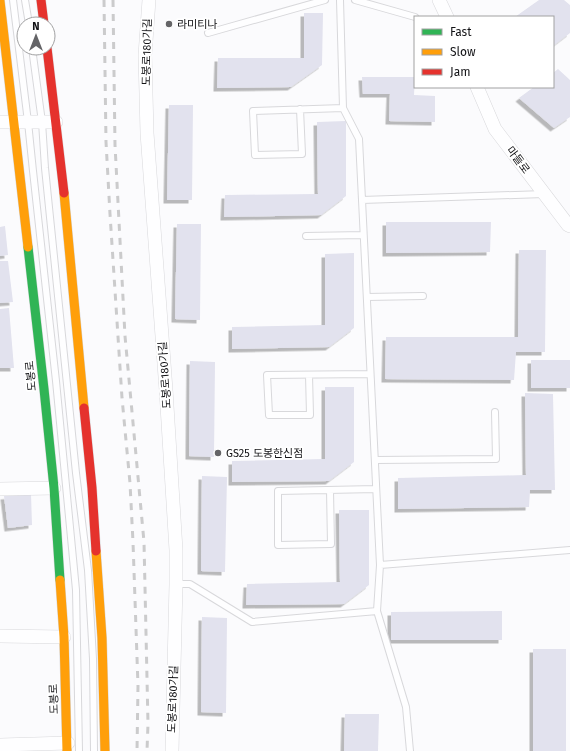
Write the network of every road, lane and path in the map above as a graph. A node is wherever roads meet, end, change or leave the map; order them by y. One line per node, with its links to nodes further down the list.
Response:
1 (13, 0): 22 (lane)
2 (25, 0): 10 (lane)
3 (41, 0): 11 (main road)
4 (149, 0): 42 (street, 도봉로180가길)
5 (325, 0): 14 (lane)
6 (340, 0): 18 (lane)
7 (355, 0): 13 (lane)
8 (439, 0): 12 (street)
9 (0, 1): 21 (main road, 도봉로)
10 (27, 16)
11 (43, 16)
12 (447, 16)
13 (414, 17)
14 (208, 33)
15 (33, 56): 23 (lane)
16 (48, 56): 24 (main road)
17 (477, 88): 25 (street, 마들로)
18 (343, 108): 19 (lane); 26 (lane)
19 (300, 109): 19 (lane)
20 (0, 122): 21 (street)
21 (14, 122): 22 (street); 36 (main road, 도봉로)
22 (28, 122): 23 (street); 48 (lane)
23 (42, 122): 24 (street); 49 (lane)
24 (56, 122): 50 (main road)
25 (545, 194): 26 (lane); 27 (street, 마들로)
26 (362, 200): 28 (lane)
27 (570, 226)
28 (363, 235): 29 (lane); 31 (lane)
29 (306, 236)
30 (423, 296): 31 (lane)
31 (366, 297): 33 (lane)
32 (309, 374): 32 (lane); 33 (lane)
33 (370, 374): 35 (lane)
34 (495, 412): 35 (lane)
35 (375, 460): 37 (lane)
36 (54, 488): 38 (street); 45 (main road, 도봉로)
37 (376, 488): 39 (lane); 41 (lane)
38 (0, 489)
39 (330, 490): 39 (lane)
40 (570, 550): 41 (lane)
41 (380, 565): 43 (lane)
42 (176, 584): 43 (lane); 51 (street, 도봉로180가길)
43 (377, 611): 52 (lane)
44 (0, 636): 45 (street)
45 (64, 637): 47 (main road, 도봉로)
46 (0, 745): 47 (street)
47 (67, 747)
48 (79, 751)
49 (94, 751)
50 (105, 751)
51 (172, 751)
52 (410, 751)

